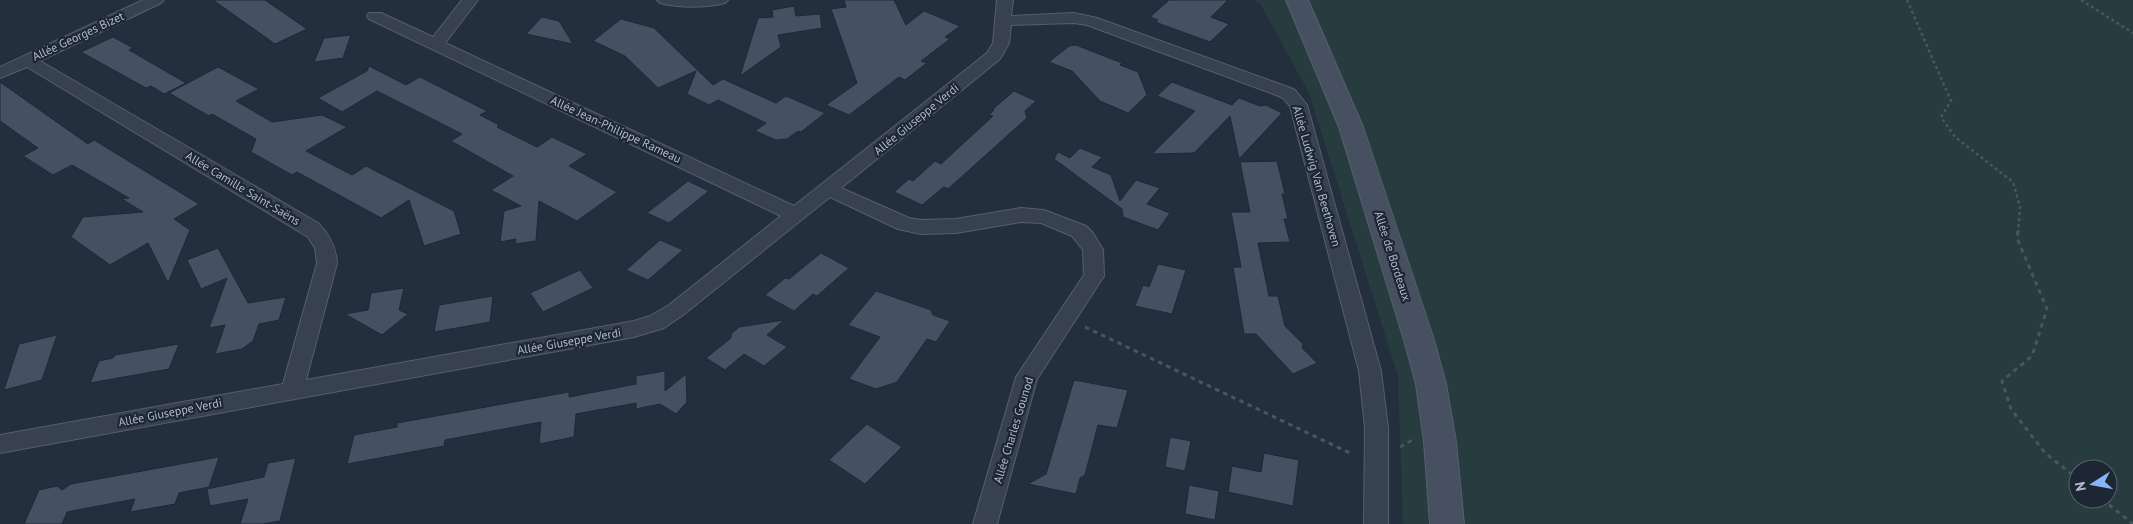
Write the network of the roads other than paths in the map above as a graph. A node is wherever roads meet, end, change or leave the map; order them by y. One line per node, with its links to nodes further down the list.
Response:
1 (156, 0): 10 (street, Allée Georges Bizet)
2 (470, 0): 9 (street)
3 (665, 0): 4 (street)
4 (720, 0)
5 (1005, 0): 8 (street, Allée Giuseppe Verdi)
6 (1297, 0): 18 (main road, Allée de Bordeaux)
7 (375, 16): 9 (street, Allée Jean-Philippe Rameau)
8 (1004, 21): 12 (street, Allée Giuseppe Verdi); 17 (street, Allée Ludwig Van Beethoven)
9 (436, 44): 13 (street, Allée Jean-Philippe Rameau)
10 (27, 60): 11 (street, Allée Georges Bizet); 14 (street, Allée Camille Saint-Saëns)
11 (0, 73)
12 (828, 189): 13 (street, Allée Giuseppe Verdi); 16 (street, Allée Charles Gounod)
13 (796, 215): 14 (street, Allée Giuseppe Verdi)
14 (292, 390): 15 (street, Allée Giuseppe Verdi)
15 (0, 444)
16 (985, 524)
17 (1376, 524)
18 (1447, 524)

